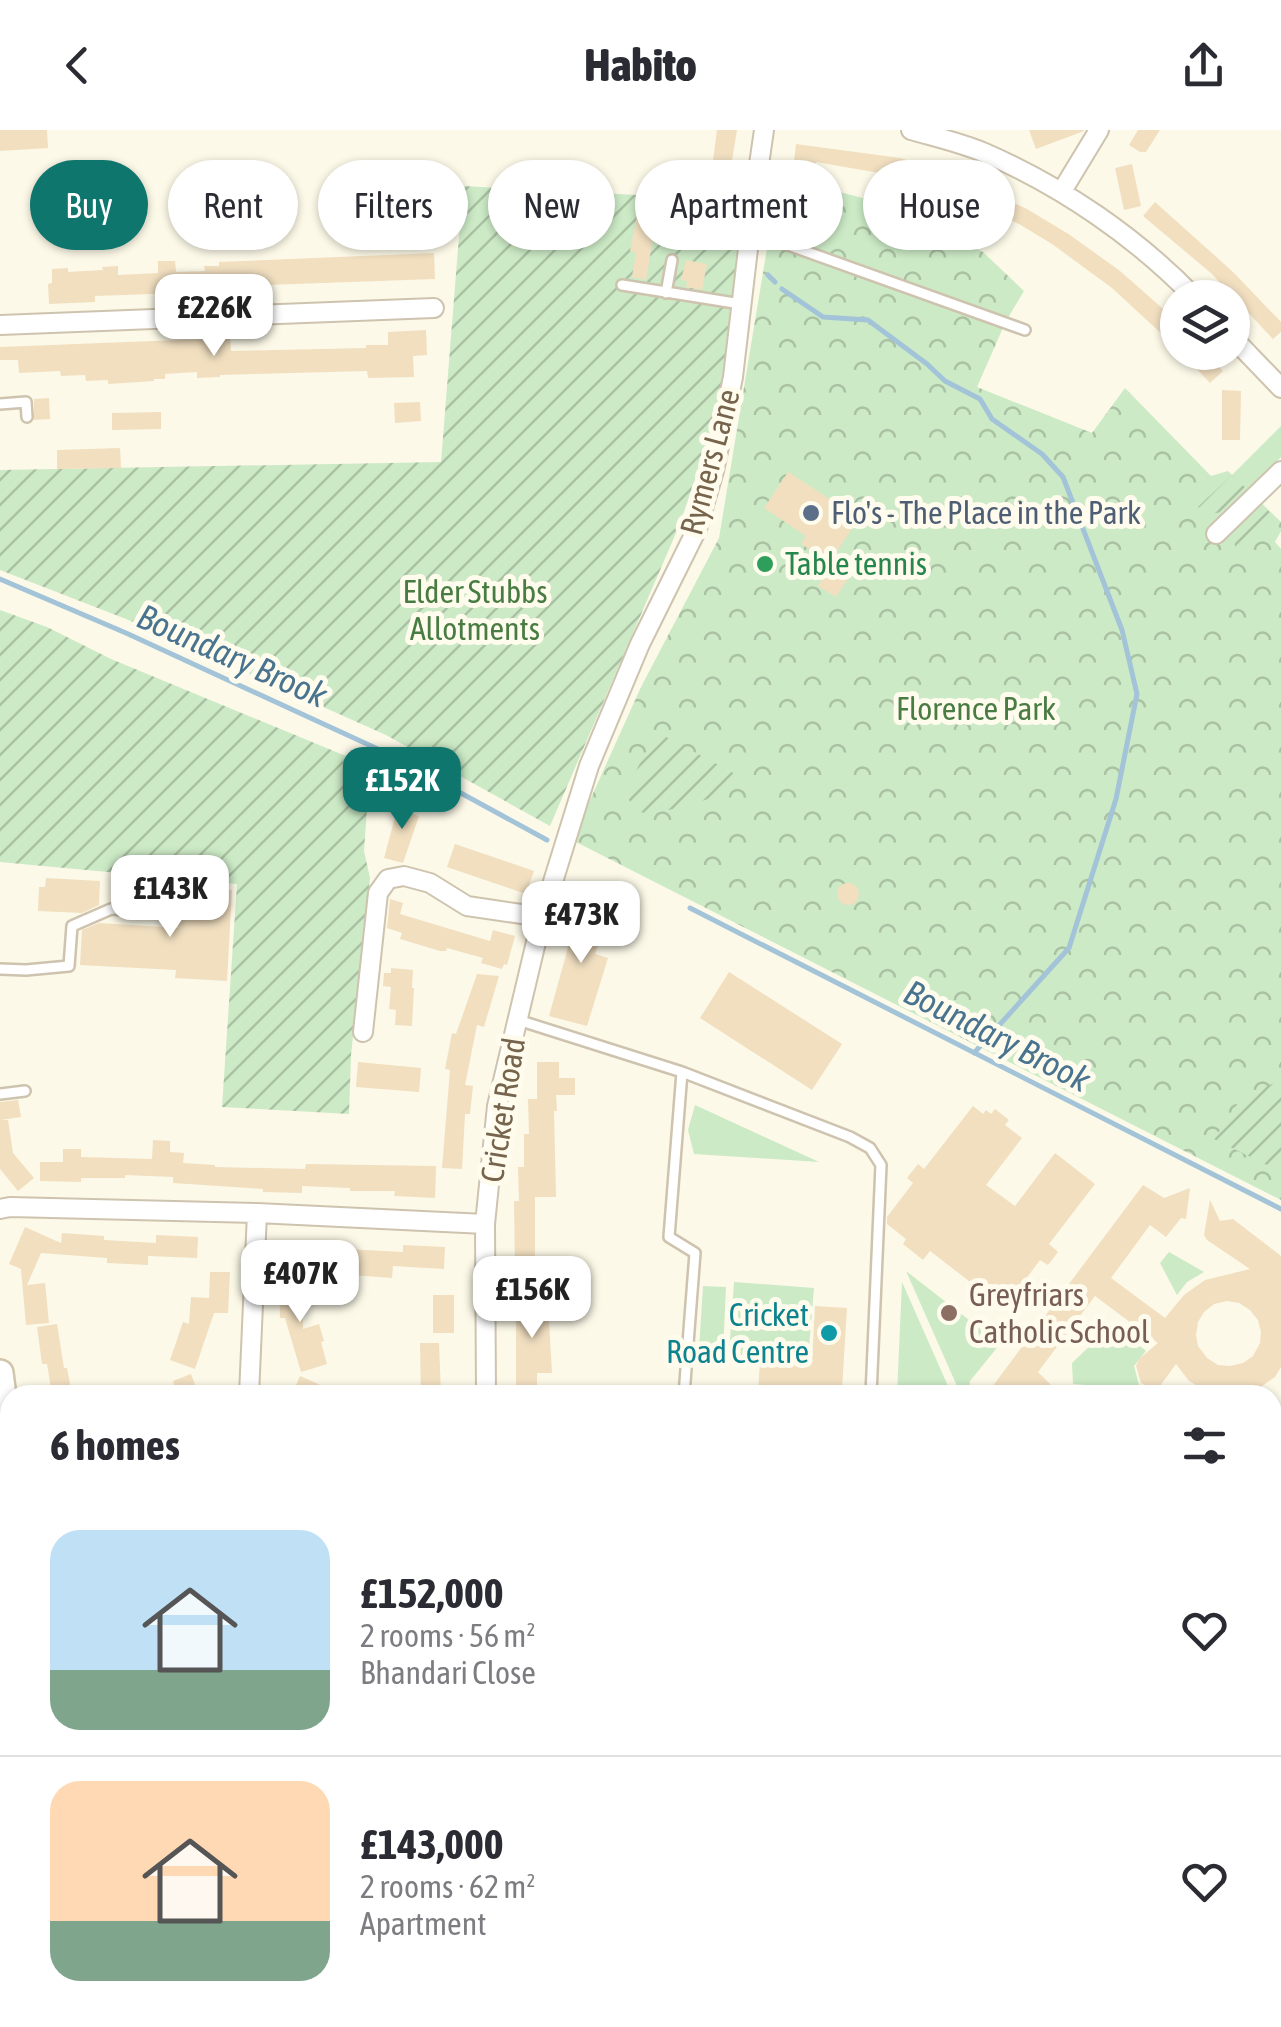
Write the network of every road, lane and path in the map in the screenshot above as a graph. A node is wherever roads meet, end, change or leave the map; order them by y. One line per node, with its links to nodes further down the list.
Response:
1 (764, 130): 4 (street, Rymers Lane)
2 (911, 130): 5 (street)
3 (1099, 130): 5 (street)
4 (760, 160)
5 (1062, 191): 9 (street)
6 (747, 250): 12 (street, Rymers Lane)
7 (802, 250): 15 (lane)
8 (672, 260): 11 (lane)
9 (1175, 280)
10 (622, 286): 11 (lane)
11 (666, 293): 12 (lane)
12 (741, 304): 22 (street, Rymers Lane)
13 (434, 308): 14 (street)
14 (0, 324)
15 (1025, 330)
16 (1250, 356): 17 (street)
17 (1281, 388)
18 (0, 404): 19 (lane)
19 (27, 417)
20 (1281, 471): 21 (street)
21 (1216, 534)
22 (568, 832): 24 (street, Cricket Road)
23 (171, 913): 25 (lane)
24 (542, 917): 26 (street, Cricket Road); 27 (street)
25 (0, 969)
26 (518, 1020): 28 (lane); 33 (street, Cricket Road)
27 (363, 1032)
28 (682, 1072): 36 (lane); 37 (lane)
29 (25, 1091): 30 (lane)
30 (0, 1094)
31 (0, 1209): 32 (street)
32 (257, 1213): 33 (street); 34 (street)
33 (486, 1224): 35 (street, Cricket Road)
34 (248, 1385)
35 (486, 1385)
36 (685, 1385)
37 (871, 1385)

